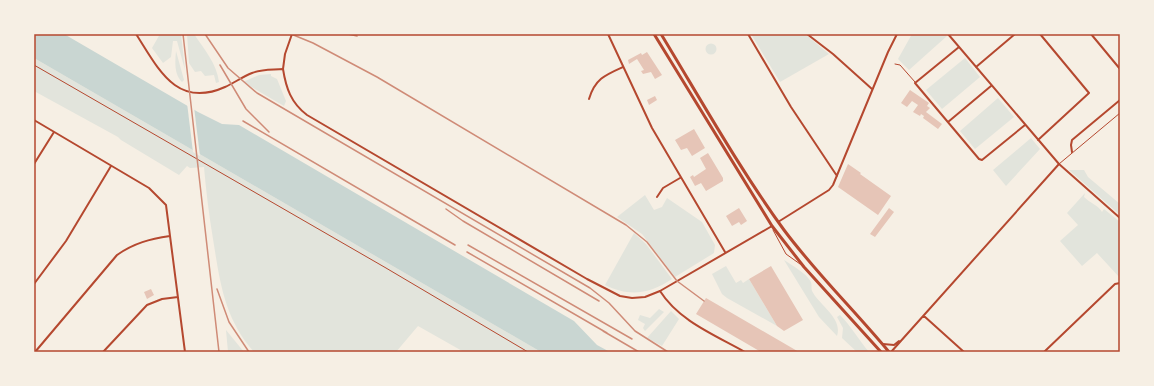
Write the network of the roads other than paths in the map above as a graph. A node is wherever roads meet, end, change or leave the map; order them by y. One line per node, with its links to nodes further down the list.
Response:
1 (136, 34): 17 (street)
2 (292, 34): 17 (street)
3 (608, 34): 15 (street)
4 (654, 34): 39 (main road)
5 (662, 34): 38 (main road)
6 (748, 34): 34 (street)
7 (807, 34): 21 (street)
8 (897, 34): 21 (street)
9 (948, 34): 13 (street)
10 (1015, 34): 16 (street)
11 (1040, 34): 29 (street)
12 (1092, 34): 18 (street)
13 (959, 46): 16 (street); 19 (street)
14 (895, 64): 19 (lane)
15 (623, 67): 22 (street); 35 (street)
16 (976, 67): 20 (street)
17 (283, 69): 45 (street)
18 (1120, 69)
19 (915, 83): 26 (street)
20 (992, 86): 26 (street); 27 (street)
21 (872, 89): 34 (street)
22 (590, 99)
23 (1120, 100): 30 (street)
24 (1120, 113): 30 (lane)
25 (34, 120): 28 (street)
26 (948, 122): 27 (street)
27 (1025, 125): 29 (street)
28 (54, 132): 31 (street); 33 (street)
29 (1038, 140): 32 (street)
30 (1072, 152): 32 (lane)
31 (34, 164)
32 (1059, 164): 37 (street); 47 (street)
33 (112, 166): 40 (street); 44 (street)
34 (837, 176): 38 (street)
35 (680, 178): 36 (street); 41 (street)
36 (657, 197)
37 (1120, 218)
38 (778, 222): 39 (main road); 49 (main road)
39 (772, 226): 41 (street); 42 (main road); 42 (lane)
40 (170, 236): 46 (street); 50 (street)
41 (725, 252): 45 (street)
42 (804, 267): 54 (main road)
43 (1120, 283): 57 (street)
44 (34, 284)
45 (660, 291): 53 (street)
46 (178, 297): 51 (street); 52 (street)
47 (924, 316): 48 (street); 56 (street)
48 (901, 339): 49 (street); 55 (street)
49 (883, 344): 55 (main road)
50 (35, 352)
51 (103, 352)
52 (185, 352)
53 (744, 352)
54 (881, 352)
55 (890, 352)
56 (964, 352)
57 (1044, 352)

